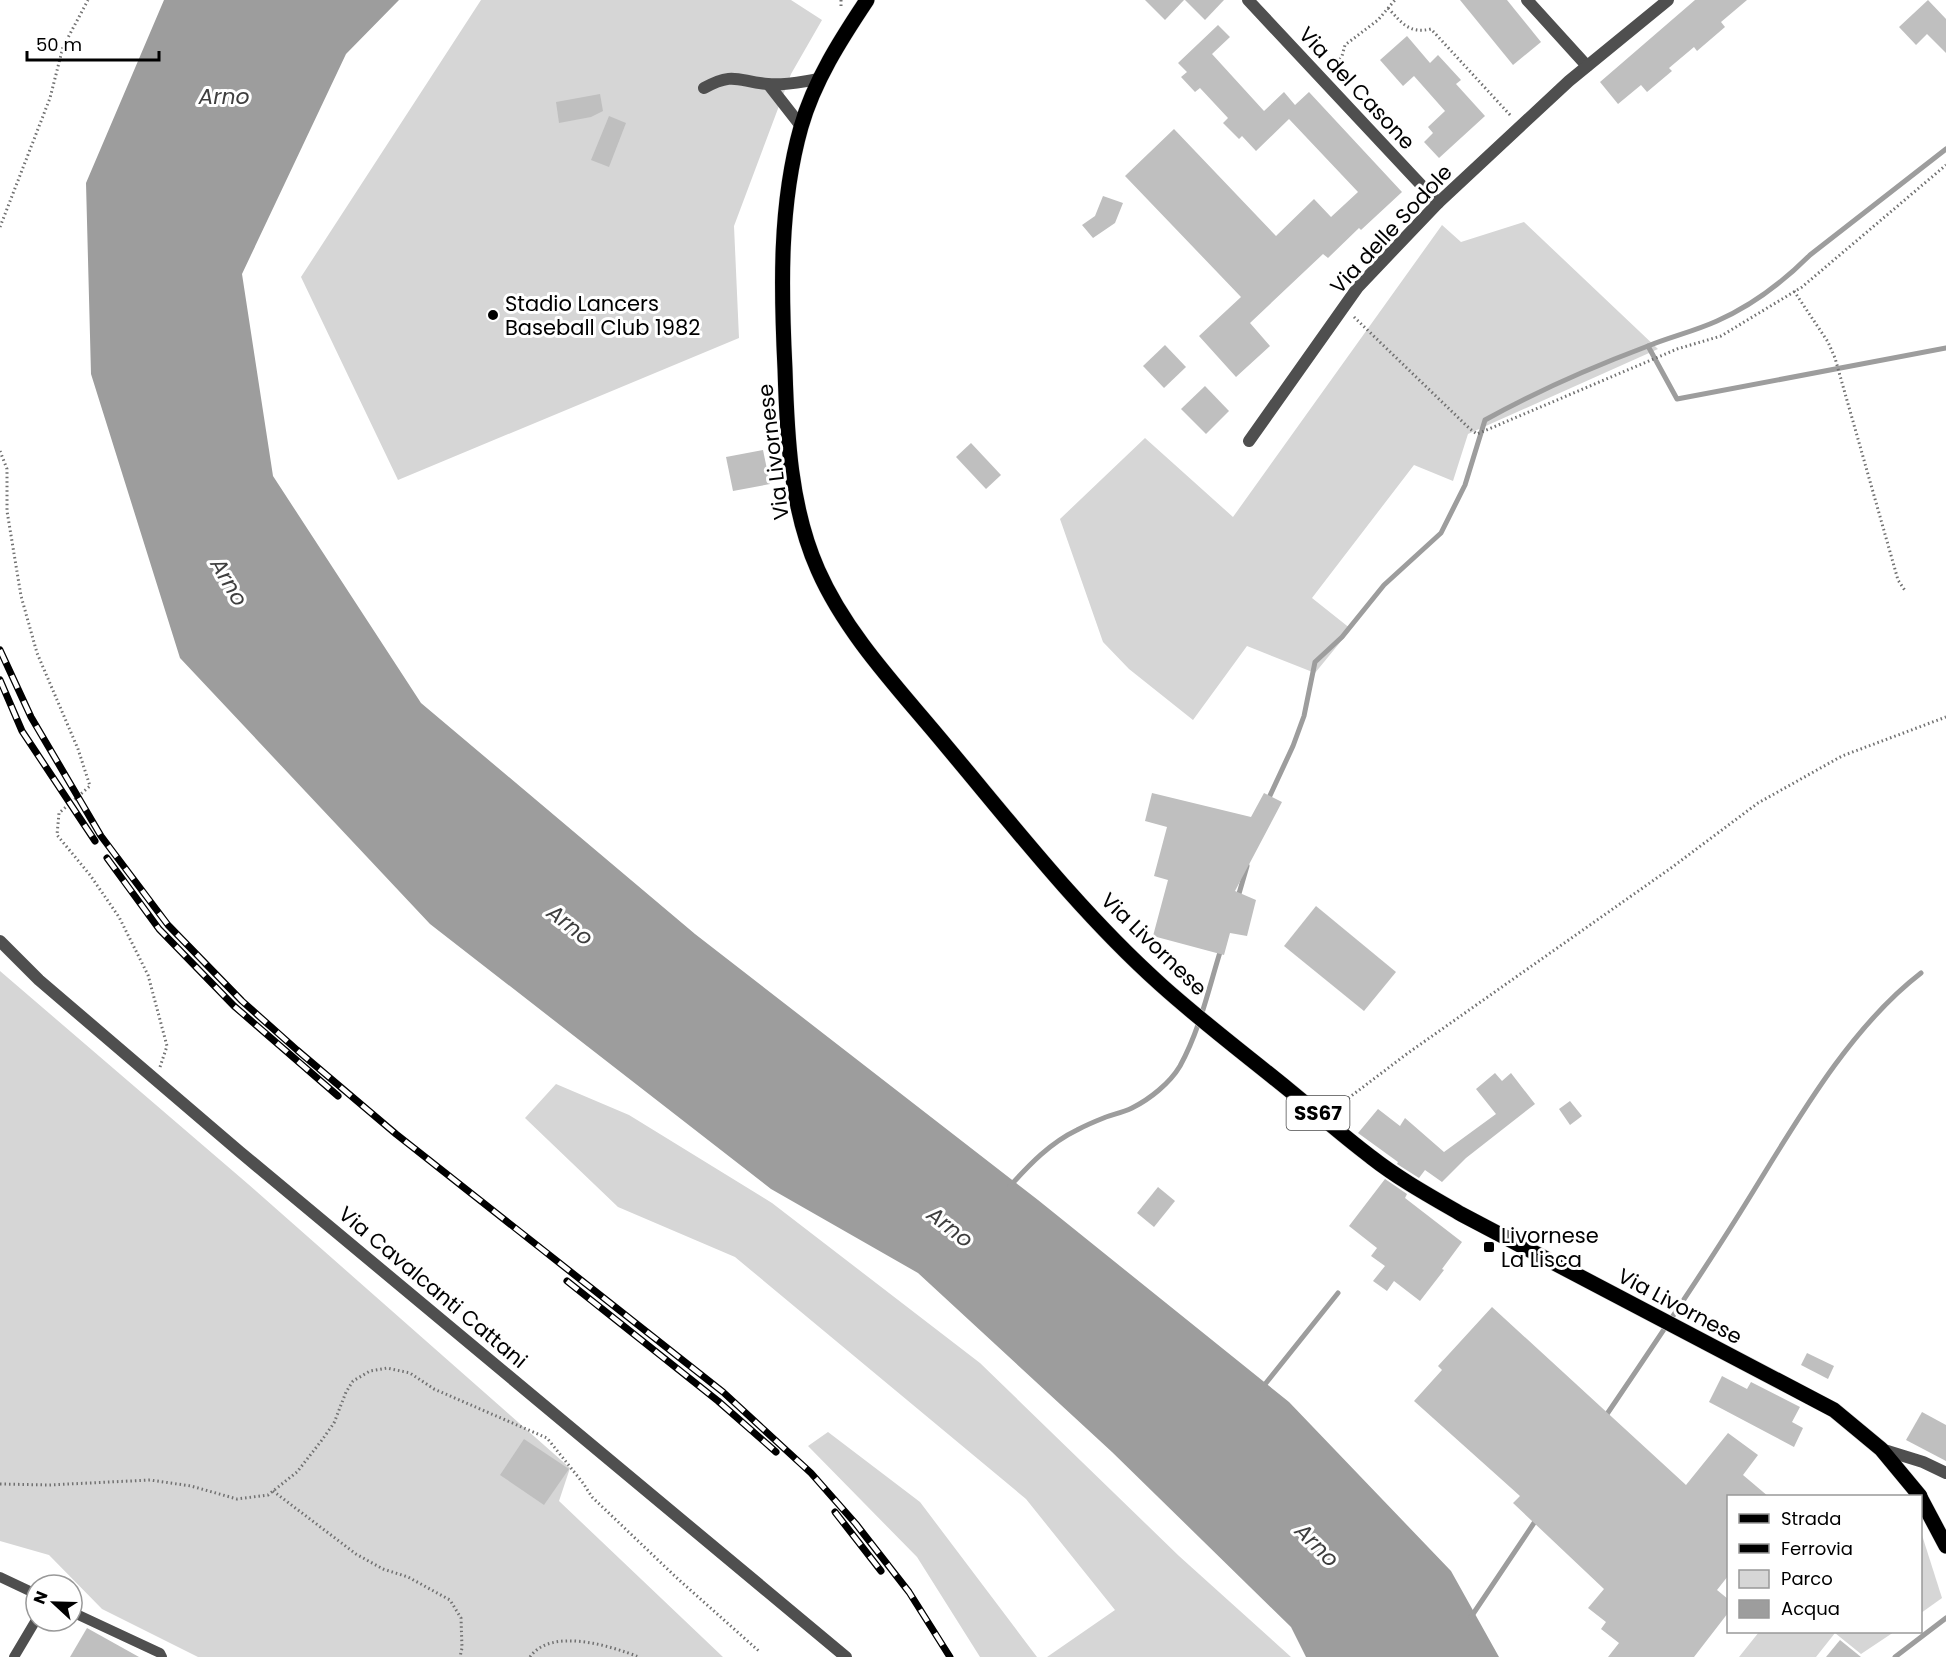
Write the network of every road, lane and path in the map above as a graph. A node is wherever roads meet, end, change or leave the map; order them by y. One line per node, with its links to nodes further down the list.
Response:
1 (88, 0): 17 (path)
2 (867, 0): 9 (main road, Via Livornese)
3 (1248, 0): 10 (street, Via del Casone)
4 (1395, 0): 7 (path)
5 (1527, 0): 8 (street)
6 (1668, 0): 8 (street, Via delle Sodole)
7 (1388, 8): 10 (path); 14 (path)
8 (1587, 66): 14 (street, Via delle Sodole)
9 (820, 79): 11 (street); 13 (main road, Via Livornese)
10 (1326, 83): 16 (street, Via del Casone)
11 (769, 85): 12 (street); 13 (street)
12 (704, 88)
13 (801, 126): 26 (main road, Via Livornese / SS67)
14 (1520, 126): 16 (street, Via delle Sodole)
15 (1946, 165): 18 (path)
16 (1438, 203): 19 (street, Via delle Sodole)
17 (0, 227)
18 (1794, 291): 19 (path); 22 (path)
19 (1344, 307): 20 (street, Via delle Sodole)
20 (1249, 441)
21 (0, 451): 25 (path)
22 (1906, 592)
23 (1946, 717): 26 (path)
24 (0, 941): 25 (street, Via Cavalcanti Cattani)
25 (156, 1080): 44 (street, Via Cavalcanti Cattani)
26 (1323, 1117): 27 (main road, Via Livornese / SS67)
27 (1881, 1449): 28 (street); 31 (main road, Via Livornese / SS67)
28 (1946, 1473)
29 (0, 1484): 30 (path)
30 (273, 1491): 38 (path); 41 (path)
31 (1918, 1495)
32 (1922, 1501): 33 (main road, Via Livornese / SS67)
33 (1946, 1546)
34 (0, 1577): 35 (lane)
35 (24, 1588)
36 (84, 1618): 40 (lane)
37 (28, 1633): 39 (lane)
38 (760, 1652)
39 (14, 1657)
40 (162, 1657)
41 (460, 1657)
42 (530, 1657): 43 (path)
43 (639, 1657)
44 (846, 1657)

